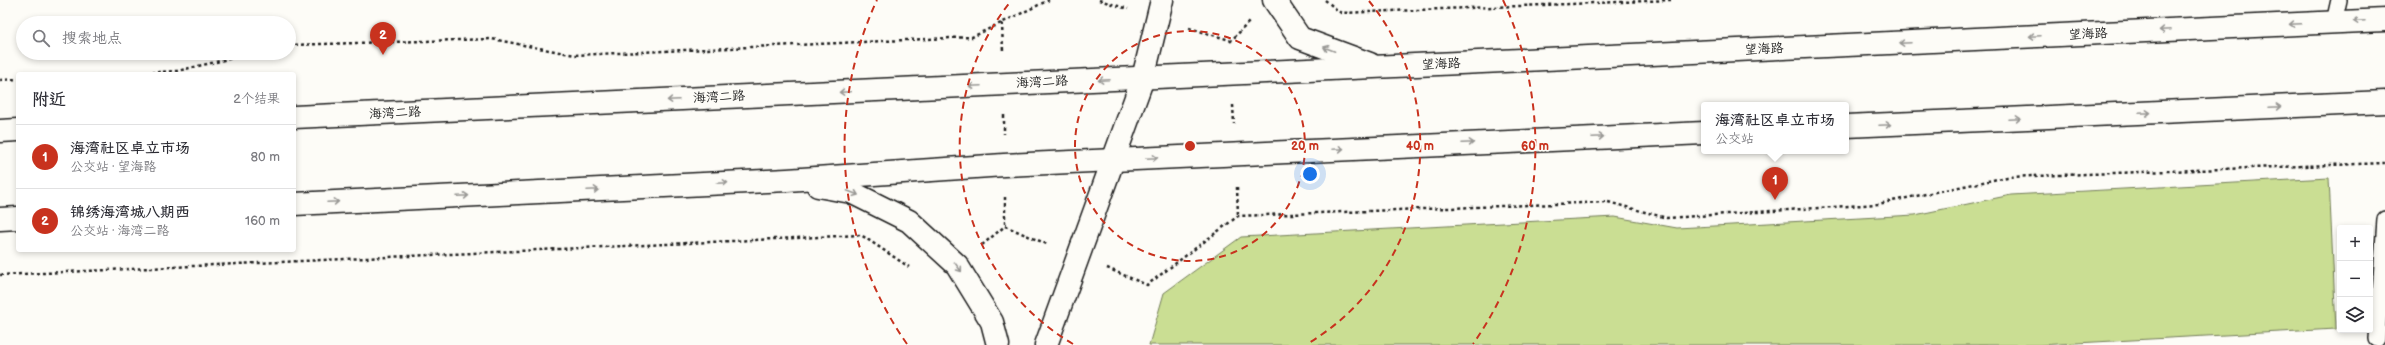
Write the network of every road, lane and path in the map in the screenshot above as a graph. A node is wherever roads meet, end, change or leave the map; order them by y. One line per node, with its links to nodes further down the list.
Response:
1 (1049, 0): 9 (path)
2 (1162, 0): 14 (street)
3 (1274, 0): 12 (street, one-way to 3)
4 (1324, 0): 5 (path)
5 (1671, 0)
6 (2339, 0): 8 (lane)
7 (2385, 20): 8 (street, 望海路, one-way to 8)
8 (2334, 22): 12 (street, 望海路, one-way to 12)
9 (1002, 23): 10 (path); 17 (path)
10 (296, 45)
11 (224, 60): 13 (path)
12 (1379, 67): 14 (street, 望海路)
13 (158, 72)
14 (1143, 78): 17 (street, 海湾二路, one-way to 17); 24 (street)
15 (16, 79): 16 (path)
16 (0, 80)
17 (1004, 84): 19 (street, 海湾二路, one-way to 19); 26 (path)
18 (2385, 102): 20 (street, one-way to 18)
19 (296, 117)
20 (1849, 126)
21 (16, 130): 22 (street)
22 (0, 131)
23 (1701, 133): 24 (street, one-way to 23)
24 (1113, 160): 26 (street); 38 (street)
25 (2385, 163): 35 (path)
26 (1004, 165): 27 (street); 32 (path)
27 (787, 180): 28 (street, one-way to 27); 37 (street, one-way to 37)
28 (296, 204)
29 (16, 218): 30 (street)
30 (0, 219)
31 (2385, 219): 36 (lane)
32 (1005, 226)
33 (914, 270): 34 (path)
34 (0, 275)
35 (1147, 285)
36 (2377, 339)
37 (998, 345)
38 (1046, 345)

